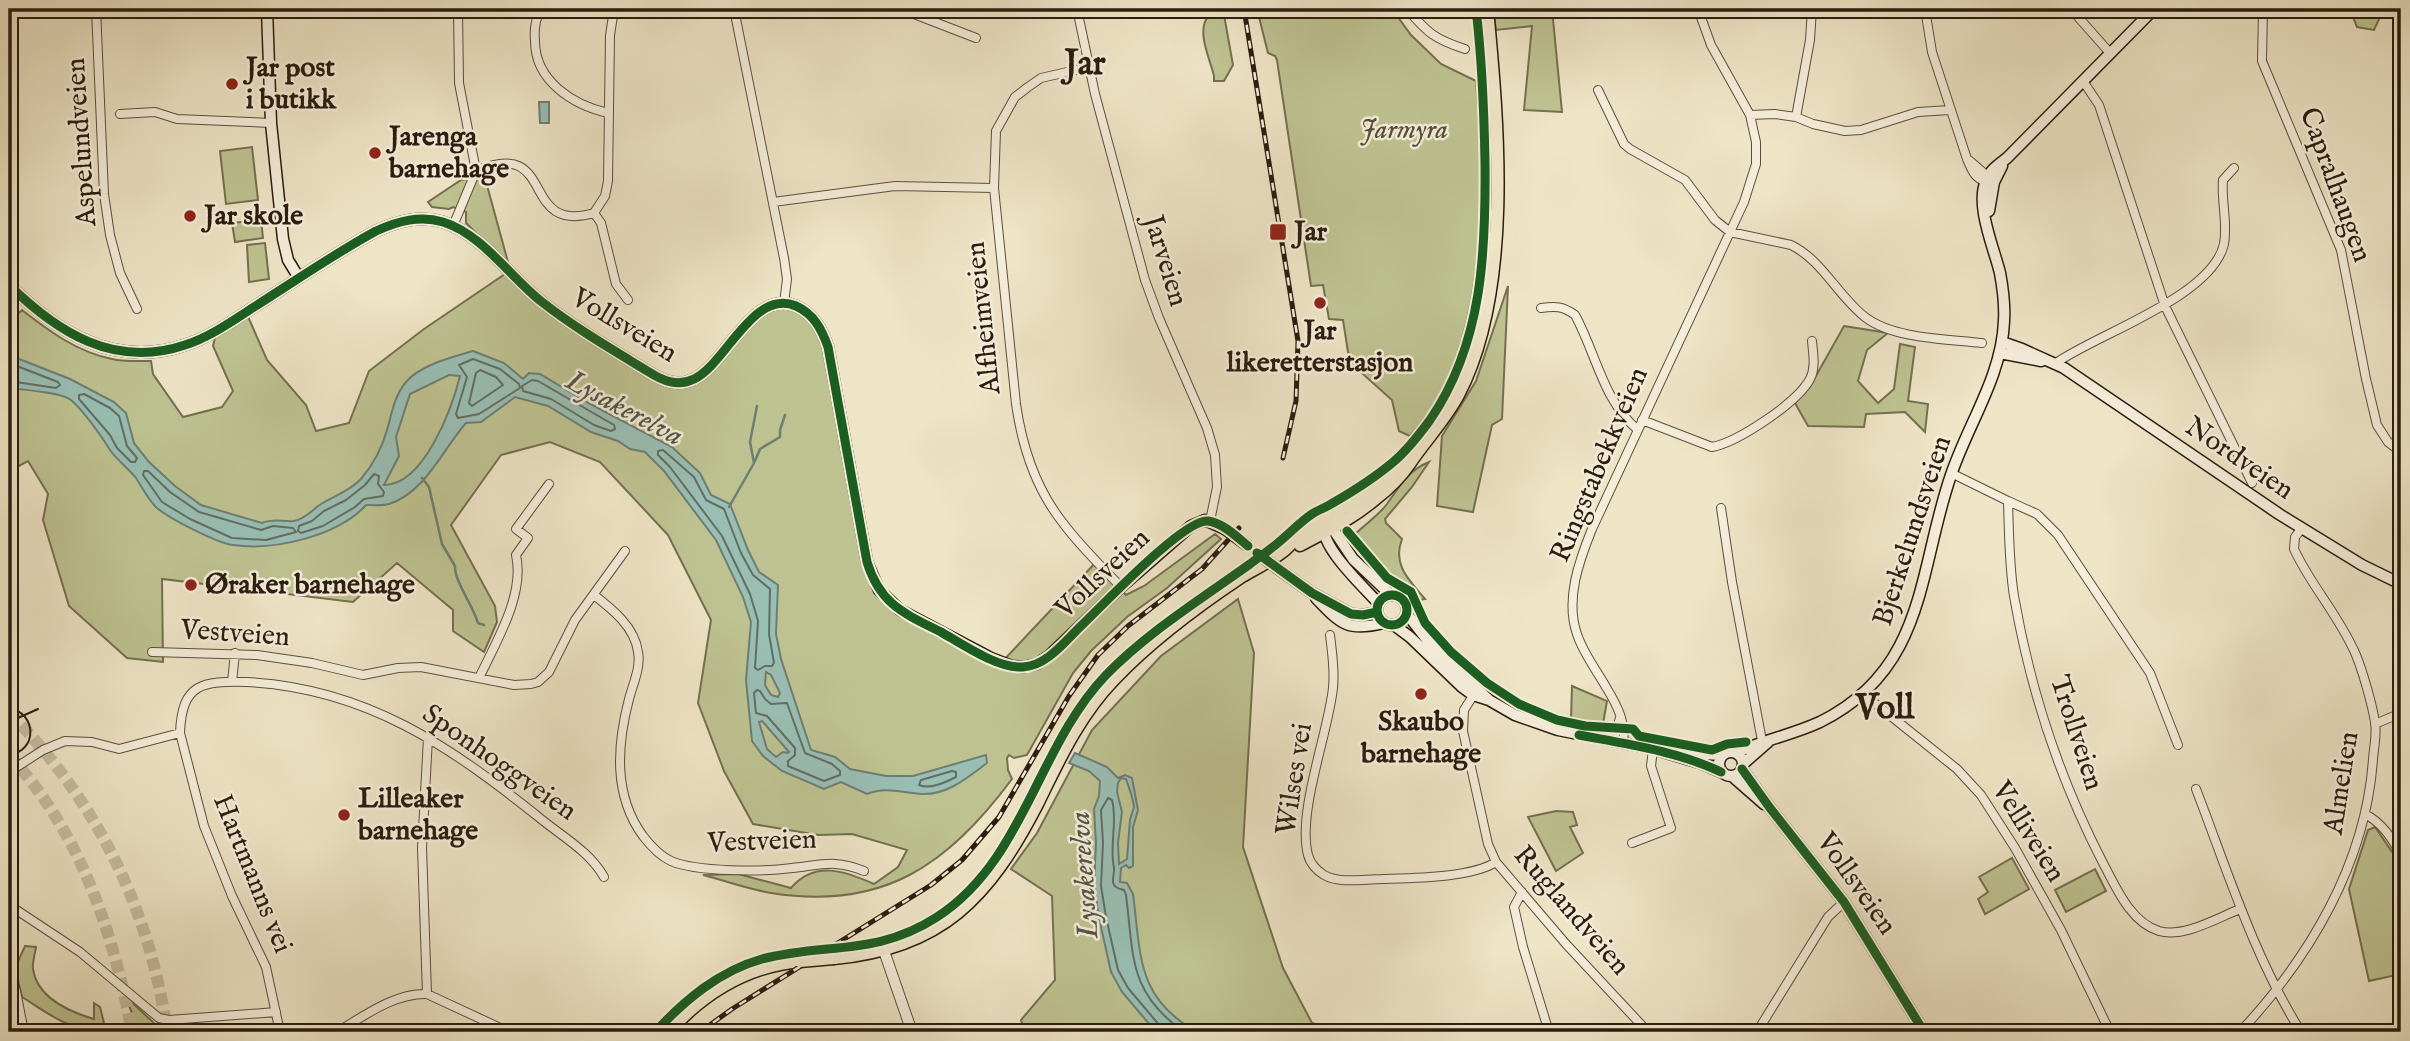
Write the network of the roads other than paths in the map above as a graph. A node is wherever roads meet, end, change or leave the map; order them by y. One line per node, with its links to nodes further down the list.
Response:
1 (96, 9): 44 (street, Aspelundveien)
2 (267, 9): 29 (main road)
3 (458, 9): 31 (street)
4 (541, 9): 25 (street)
5 (600, 9): 17 (street)
6 (734, 9): 34 (street)
7 (901, 9): 18 (street)
8 (1077, 9): 21 (street, Jarveien)
9 (1407, 9): 19 (street)
10 (1487, 9): 58 (main road)
11 (1698, 9): 27 (street, Ringstabekkveien)
12 (1812, 9): 28 (street)
13 (1925, 9): 24 (street)
14 (2071, 9): 20 (street)
15 (2154, 9): 20 (main road)
16 (2263, 9): 51 (street, Capralhaugen)
17 (616, 12): 25 (street)
18 (976, 38)
19 (1465, 49)
20 (2110, 53): 22 (main road)
21 (1089, 67): 33 (street, Alfheimveien); 57 (street, Jarveien)
22 (2083, 82): 32 (main road); 42 (street)
23 (1598, 90): 37 (street)
24 (1950, 110): 28 (street); 32 (street)
25 (608, 113): 35 (street)
26 (120, 114): 29 (street)
27 (1750, 115): 28 (street); 37 (street, Ringstabekkveien)
28 (1796, 117)
29 (271, 122): 38 (main road)
30 (2234, 168): 42 (street)
31 (476, 171): 35 (street); 36 (street)
32 (1989, 180): 47 (main road, Bjerkelundsveien)
33 (994, 188): 34 (street); 62 (street, Alfheimveien)
34 (773, 202): 41 (street)
35 (594, 213): 40 (street)
36 (453, 226): 38 (main road, Vollsveien); 41 (main road, Vollsveien)
37 (1730, 232): 46 (street); 49 (street, Ringstabekkveien)
38 (299, 278): 39 (main road, Vollsveien)
39 (9, 285)
40 (628, 300)
41 (785, 303): 62 (main road, Vollsveien)
42 (2165, 306): 48 (street); 53 (street)
43 (1541, 308): 50 (street)
44 (137, 309)
45 (1812, 341): 49 (street)
46 (1982, 344)
47 (2001, 348): 48 (main road, Nordveien); 52 (main road, Bjerkelundsveien)
48 (2056, 363): 59 (main road, Nordveien)
49 (1642, 420): 50 (street, Ringstabekkveien)
50 (1638, 430): 82 (street, Ringstabekkveien)
51 (2401, 452)
52 (1951, 474): 55 (street); 77 (main road, Bjerkelundsveien)
53 (2252, 483)
54 (549, 484): 74 (street)
55 (2008, 500): 84 (street); 102 (street, Trollveien)
56 (1721, 508): 83 (street)
57 (1210, 521): 62 (main road, Vollsveien); 64 (main road, bridge)
58 (1327, 526): 66 (main road); 68 (main road); 103 (main road)
59 (2302, 528): 61 (main road, Nordveien); 79 (street, Almelien)
60 (625, 551): 65 (street, Vestveien)
61 (2401, 584)
62 (1121, 587)
63 (9, 590): 67 (street)
64 (1311, 593): 68 (main road); 70 (main road)
65 (594, 595): 74 (street, Vestveien); 97 (street, Vestveien)
66 (1391, 595): 68 (main road); 69 (main road)
67 (9, 606)
68 (1378, 608): 70 (main road)
69 (1407, 614): 70 (main road); 76 (main road, Vollsveien)
70 (1389, 624): 76 (main road, Vollsveien)
71 (1330, 635): 96 (street, Wilses vei)
72 (152, 652): 73 (street, Vestveien)
73 (235, 653): 74 (street, Vestveien); 75 (street)
74 (479, 678)
75 (232, 682): 80 (street, Sponhoggveien); 81 (street, Sponhoggveien)
76 (1475, 692): 82 (main road, Vollsveien); 96 (street, Ruglandveien)
77 (1861, 693): 83 (main road, Bjerkelundsveien); 118 (street, Velliveien)
78 (2401, 713): 79 (street)
79 (2375, 724): 93 (street, Almelien)
80 (180, 733): 89 (street); 107 (street, Hartmanns vei)
81 (428, 738): 98 (street, Sponhoggveien); 106 (street)
82 (1618, 742): 85 (main road, Vollsveien)
83 (1765, 743): 86 (main road, Bjerkelundsveien); 88 (main road, Bjerkelundsveien)
84 (2178, 745)
85 (1656, 750): 87 (main road, Vollsveien); 90 (main road, Vollsveien); 94 (street)
86 (1735, 753): 87 (main road); 88 (main road)
87 (1722, 755): 90 (main road)
88 (1743, 766): 90 (main road); 92 (main road, Vollsveien)
89 (9, 772)
90 (1726, 774): 92 (main road, Vollsveien)
91 (2196, 789): 102 (street)
92 (1770, 808): 100 (main road, Vollsveien)
93 (2365, 814): 95 (street); 105 (street, Almelien)
94 (1632, 843)
95 (2401, 855)
96 (1496, 862): 99 (street, Ruglandveien)
97 (864, 871)
98 (604, 877)
99 (1522, 892): 114 (street); 115 (street, Ruglandveien)
100 (1844, 902): 116 (street); 117 (main road, Vollsveien)
101 (9, 905): 107 (street)
102 (2240, 909): 105 (street)
103 (884, 951): 112 (main road, bridge); 113 (street)
104 (9, 972): 108 (street)
105 (2277, 989): 119 (street, Almelien); 120 (street)
106 (427, 993): 110 (street); 111 (street)
107 (276, 1012): 109 (street, Hartmanns vei)
108 (24, 1032)
109 (280, 1032)
110 (337, 1032)
111 (509, 1032)
112 (668, 1032)
113 (912, 1032)
114 (1549, 1032)
115 (1648, 1032)
116 (1757, 1032)
117 (1924, 1032)
118 (2110, 1032)
119 (2240, 1032)
120 (2301, 1032)

